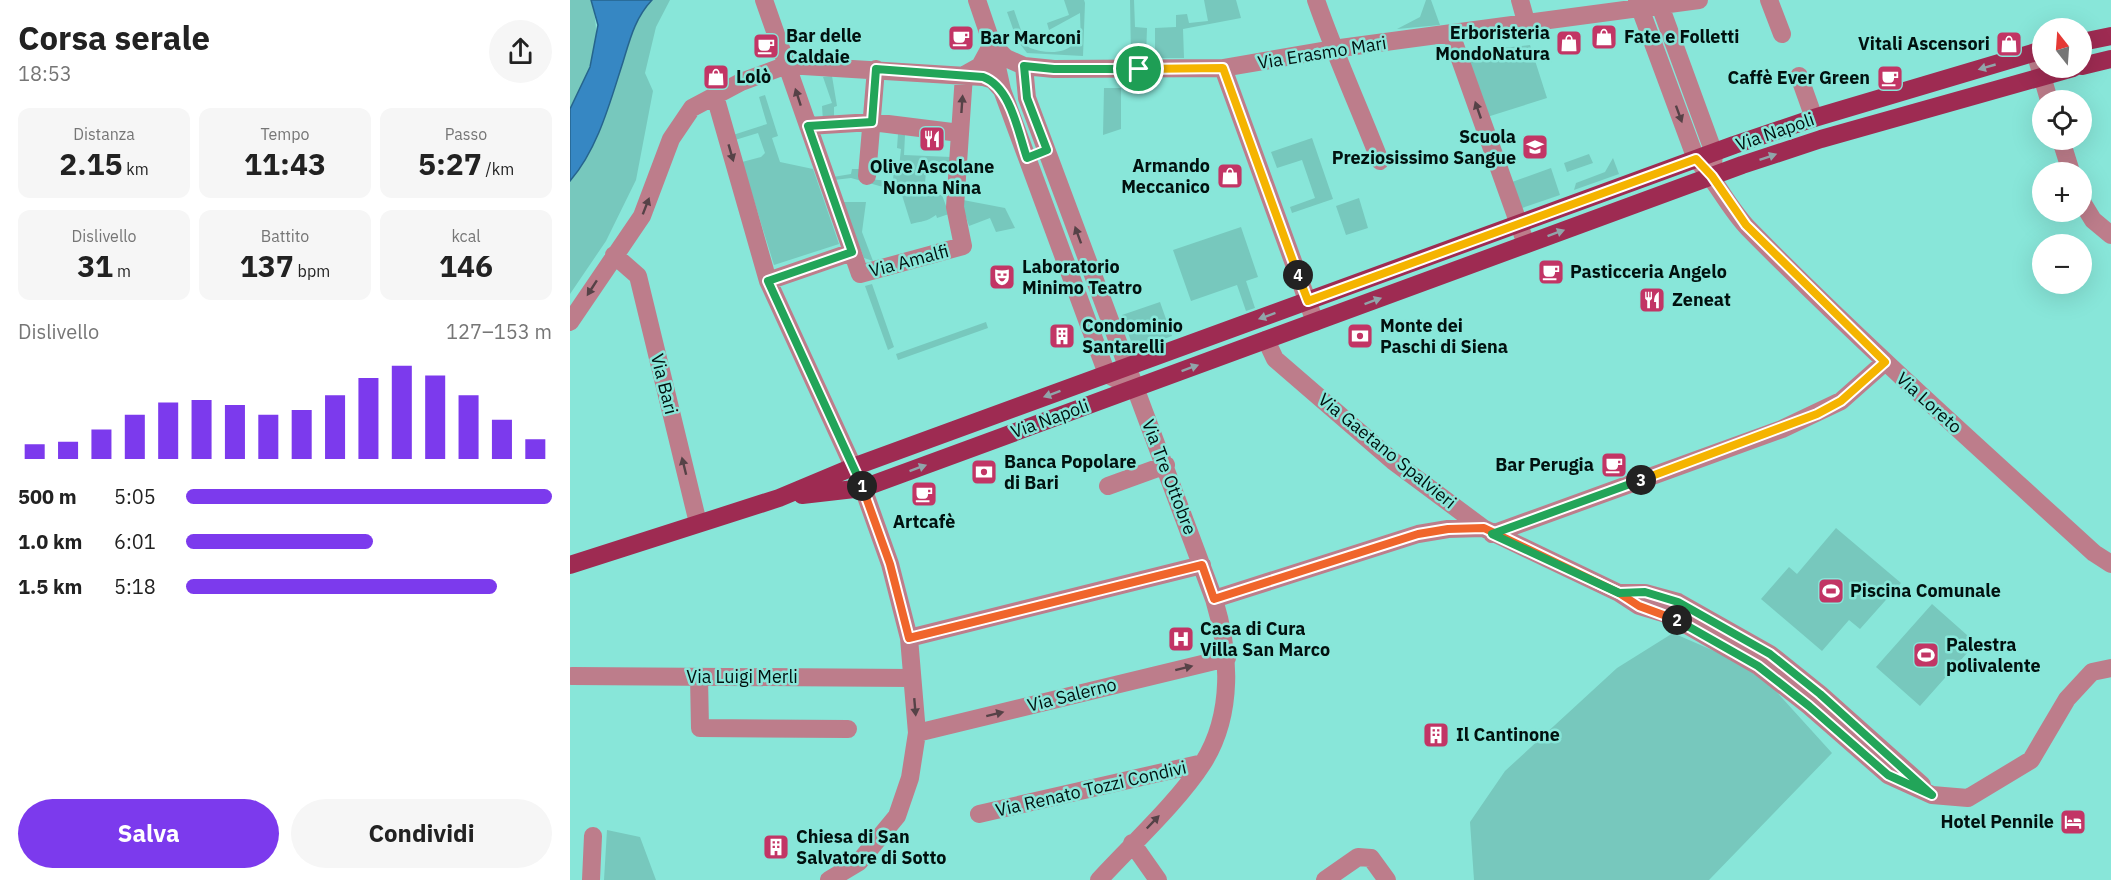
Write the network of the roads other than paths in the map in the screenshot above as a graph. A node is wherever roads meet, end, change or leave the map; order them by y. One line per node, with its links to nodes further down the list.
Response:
1 (764, 0): 19 (street)
2 (977, 0): 14 (street)
3 (1316, 0): 15 (street)
4 (1520, 0): 9 (street)
5 (1699, 0): 7 (street, Via Erasmo Mari)
6 (1769, 0): 11 (street)
7 (1659, 3): 8 (street, Via Erasmo Mari); 26 (street)
8 (1638, 4): 9 (street, Via Erasmo Mari); 27 (street)
9 (1527, 25): 10 (street, Via Erasmo Mari)
10 (1451, 34): 15 (street, Via Erasmo Mari); 42 (street, one-way to 10)
11 (1782, 34)
12 (2111, 36): 13 (main road)
13 (2092, 40)
14 (992, 44): 20 (street, Via Erasmo Mari); 23 (street); 28 (street)
15 (1333, 49): 21 (street, Via Erasmo Mari); 38 (street)
16 (2032, 53): 30 (main road, Via Napoli, one-way to 30)
17 (2111, 59): 18 (main road)
18 (2092, 64)
19 (787, 65): 22 (street); 29 (street); 32 (street, one-way to 19)
20 (1024, 66): 21 (street, Via Erasmo Mari); 34 (street, Via Tre Ottobre)
21 (1223, 68): 50 (street)
22 (876, 69): 23 (street); 31 (street)
23 (964, 75): 28 (street); 33 (street, one-way to 23)
24 (1799, 76): 30 (street)
25 (2032, 77): 40 (main road, Via Napoli, one-way to 25)
26 (1688, 82): 27 (street); 35 (street)
27 (1669, 89): 37 (street, one-way to 37)
28 (1002, 90): 36 (street)
29 (715, 96): 46 (street, one-way to 29); 47 (street, one-way to 47)
30 (1814, 118): 35 (main road, Via Napoli)
31 (872, 122): 32 (street); 33 (street); 39 (street)
32 (808, 126): 45 (street)
33 (960, 133): 45 (street, Via Amalfi)
34 (1047, 150): 36 (street); 48 (street, Via Tre Ottobre, one-way to 34)
35 (1714, 153): 37 (main road, Via Napoli); 40 (street)
36 (1027, 158): 49 (street)
37 (1696, 159): 40 (street, Via Loreto); 42 (main road, Via Napoli)
38 (1380, 161)
39 (867, 176)
40 (1712, 176): 44 (main road, Via Napoli, one-way to 40); 54 (street, Via Loreto)
41 (2092, 218): 43 (street)
42 (1519, 224): 44 (street); 50 (main road, Via Napoli)
43 (2111, 235)
44 (1526, 244): 52 (main road, Via Napoli, one-way to 44)
45 (852, 252): 47 (street, Via Amalfi)
46 (614, 255): 51 (street, one-way to 51); 63 (street, Via Bari, one-way to 46)
47 (768, 281): 59 (street)
48 (1096, 285): 49 (street); 55 (street, Via Tre Ottobre)
49 (1076, 292): 56 (street)
50 (1308, 301): 52 (street); 55 (main road, Via Napoli, one-way to 55)
51 (570, 322)
52 (1316, 322): 53 (main road, Via Napoli)
53 (1266, 340): 57 (main road, Via Napoli, one-way to 53); 64 (street, Via Gaetano Spalvieri)
54 (1885, 362): 64 (street); 65 (street, Via Loreto)
55 (1127, 367): 56 (main road, Via Napoli); 57 (street, Via Tre Ottobre)
56 (1107, 374): 57 (street); 59 (main road, Via Napoli, one-way to 59)
57 (1135, 388): 58 (street, Via Tre Ottobre); 61 (main road, Via Napoli, one-way to 57)
58 (1166, 465): 60 (street); 67 (street, Via Tre Ottobre)
59 (854, 467): 61 (street); 62 (main road, Via Napoli)
60 (1108, 486)
61 (863, 488): 62 (main road, Via Napoli); 69 (street)
62 (779, 498): 63 (main road, Via Napoli)
63 (698, 523): 66 (main road, Via Napoli)
64 (1488, 531): 68 (street); 71 (street, Via Gaetano Spalvieri)
65 (2111, 564)
66 (570, 565)
67 (1202, 565): 68 (street, Via Tre Ottobre); 69 (street)
68 (1214, 599): 70 (street, Via Tre Ottobre)
69 (909, 638): 74 (street)
70 (1227, 658): 76 (street, Via Salerno, one-way to 70); 77 (street, Via Tre Ottobre)
71 (2111, 668)
72 (572, 676): 73 (street, Via Luigi Merli)
73 (699, 677): 74 (street, Via Luigi Merli); 75 (street)
74 (912, 678): 76 (street, one-way to 76)
75 (848, 729)
76 (917, 733): 82 (street)
77 (1203, 763): 78 (street, Via Renato Tozzi Condivi); 80 (street, Via Tre Ottobre, one-way to 77)
78 (979, 814)
79 (593, 836): 81 (street)
80 (1132, 843): 83 (street, Via Tre Ottobre); 84 (street)
81 (591, 880)
82 (829, 880)
83 (1099, 880)
84 (1158, 880)
85 (1325, 880): 86 (street)
86 (1387, 880)

